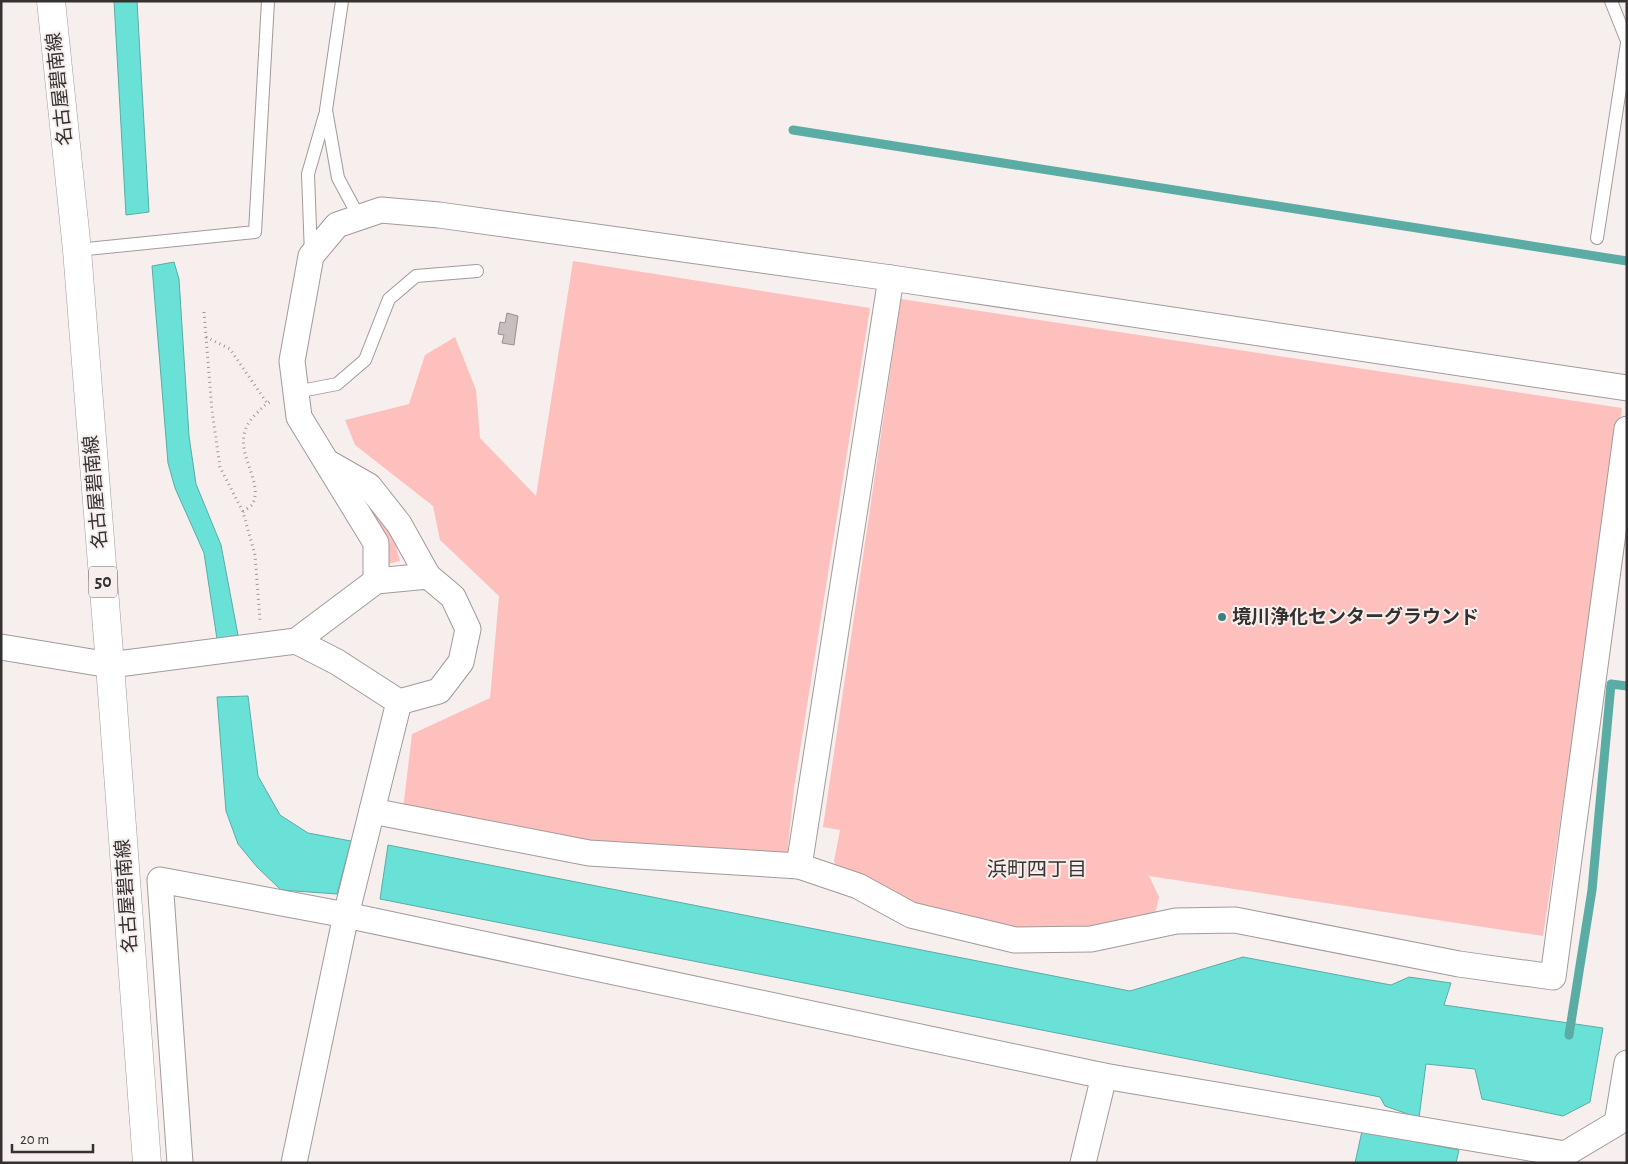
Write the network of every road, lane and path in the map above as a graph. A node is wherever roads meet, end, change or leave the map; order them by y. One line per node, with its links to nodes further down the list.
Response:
1 (51, 1): 9 (main road, 名古屋碧南線 / 50)
2 (268, 1): 9 (lane)
3 (342, 1): 6 (lane)
4 (1611, 1): 5 (lane)
5 (1627, 42): 8 (lane)
6 (326, 110): 7 (lane); 10 (lane)
7 (359, 218): 10 (street); 12 (street)
8 (1597, 238)
9 (77, 250): 26 (main road, 名古屋碧南線 / 50)
10 (311, 256): 16 (street)
11 (477, 271): 16 (lane)
12 (891, 278): 15 (street); 29 (street)
13 (204, 312): 14 (path)
14 (206, 336): 17 (path); 20 (path)
15 (1627, 388)
16 (296, 392): 17 (path); 19 (street)
17 (267, 403): 20 (path)
18 (1627, 429): 29 (street)
19 (324, 461): 21 (street); 22 (street)
20 (243, 512): 24 (path)
21 (428, 576): 22 (street); 27 (street)
22 (376, 581): 23 (street)
23 (296, 641): 24 (street); 27 (street)
24 (262, 645): 26 (street)
25 (1, 647): 26 (street)
26 (110, 664): 33 (main road, 名古屋碧南線 / 50)
27 (399, 702): 28 (street)
28 (372, 811): 29 (street); 30 (street)
29 (799, 866)
30 (346, 915): 32 (street); 34 (street); 35 (street)
31 (1627, 1063): 32 (street)
32 (1104, 1076): 36 (street)
33 (147, 1163)
34 (180, 1163)
35 (294, 1163)
36 (1083, 1163)

